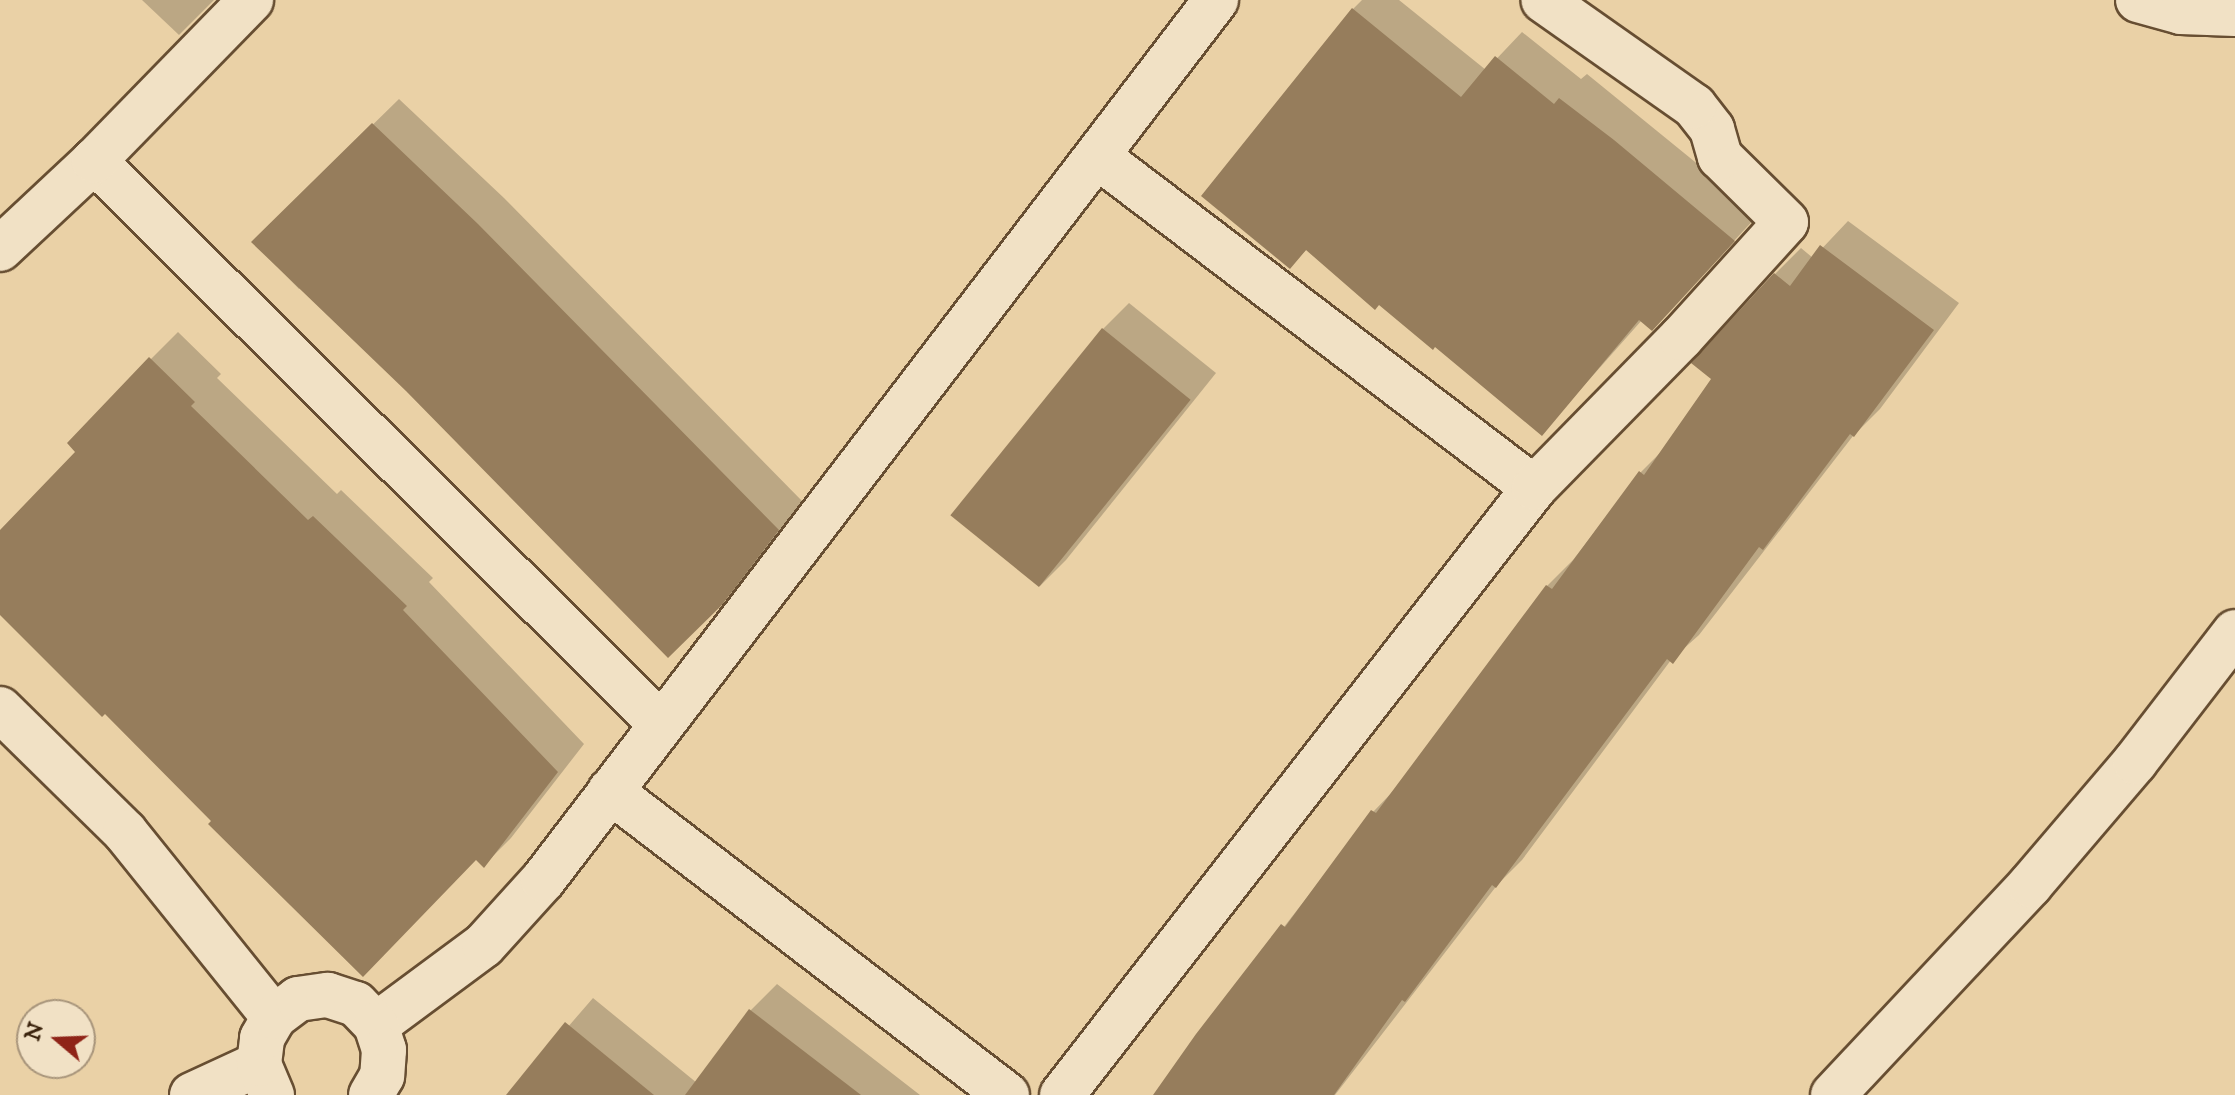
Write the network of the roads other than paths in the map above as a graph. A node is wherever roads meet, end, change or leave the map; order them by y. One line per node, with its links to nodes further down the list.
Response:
1 (251, 0): 7 (street)
2 (1216, 0): 6 (street)
3 (1543, 0): 9 (street)
4 (2138, 0): 5 (street)
5 (2235, 14)
6 (1097, 156): 9 (street); 12 (street)
7 (94, 161): 8 (street); 12 (street)
8 (7, 228)
9 (1534, 488): 20 (street)
10 (2235, 632): 21 (street)
11 (0, 709): 14 (street)
12 (661, 724): 13 (street)
13 (610, 791): 15 (street); 19 (street)
14 (274, 1017): 15 (street); 16 (street)
15 (376, 1025): 18 (street)
16 (265, 1080): 17 (street)
17 (192, 1095)
18 (371, 1095)
19 (1007, 1095)
20 (1062, 1095)
21 (1833, 1095)

